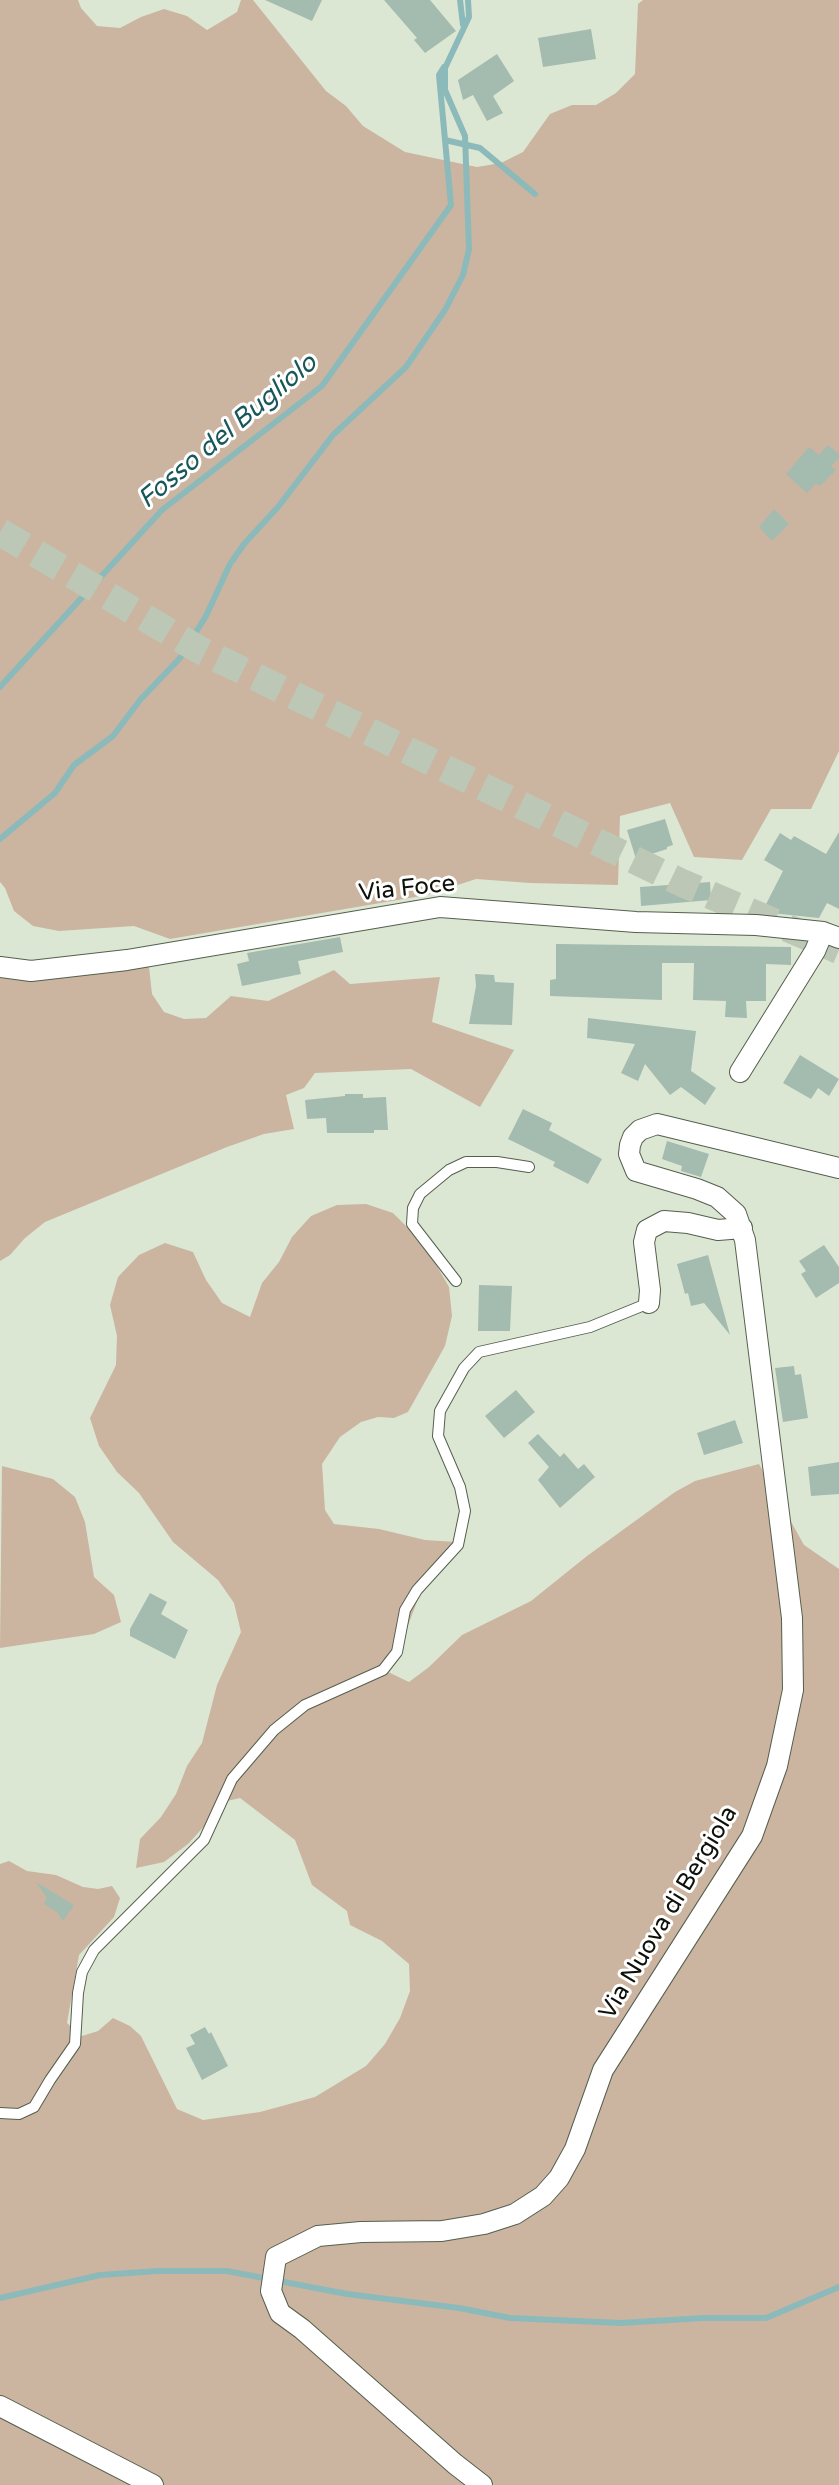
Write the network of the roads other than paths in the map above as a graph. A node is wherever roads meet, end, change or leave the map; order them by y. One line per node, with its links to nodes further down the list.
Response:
1 (831, 935): 2 (street, Via Foce); 3 (street)
2 (0, 967)
3 (740, 1072)
4 (529, 1167): 7 (lane)
5 (839, 1168): 6 (street, Via Nuova di Bergiola)
6 (742, 1228): 8 (street); 12 (street, Via Nuova di Bergiola)
7 (456, 1281)
8 (649, 1303): 9 (lane)
9 (0, 2113)
10 (0, 2406): 11 (street)
11 (153, 2485)
12 (482, 2485)

